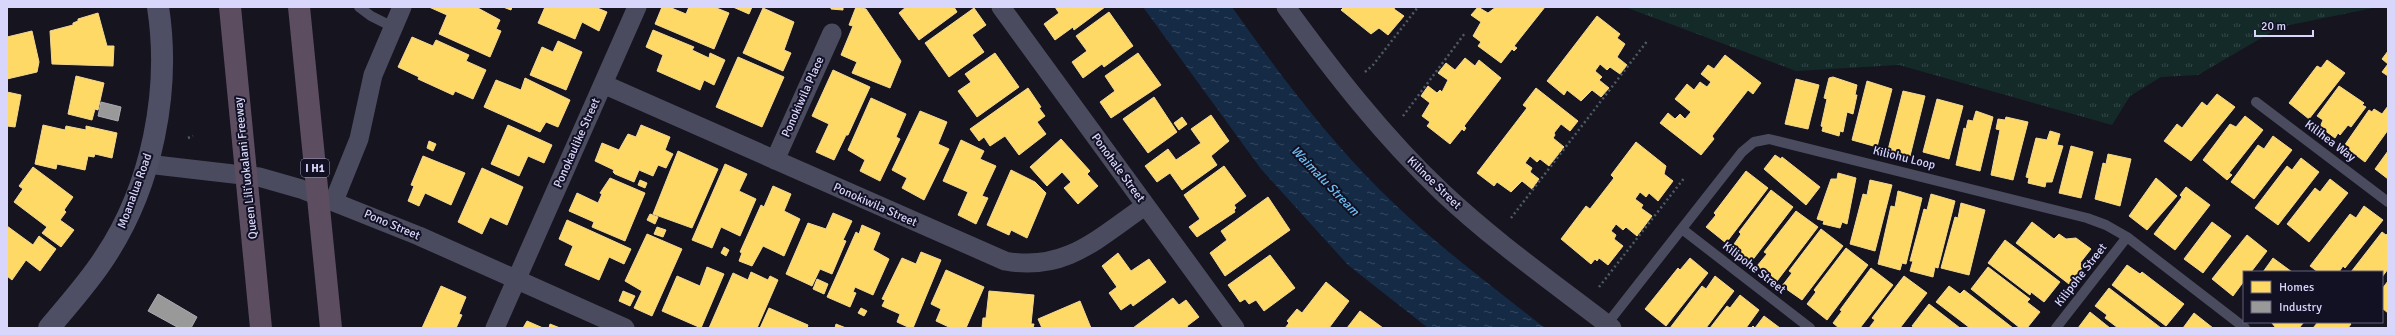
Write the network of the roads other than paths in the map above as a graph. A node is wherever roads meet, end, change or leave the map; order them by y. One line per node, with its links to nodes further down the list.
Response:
1 (158, 7): 14 (main road, Moanalua Road)
2 (230, 7): 23 (highway, Queen Liliʻuokalani Freeway, bridge)
3 (299, 7): 24 (highway, I H1, bridge)
4 (359, 7): 9 (lane)
5 (402, 7): 9 (street)
6 (637, 7): 11 (street, Ponokaulike Street)
7 (1001, 7): 17 (street, Ponohale Street)
8 (1286, 7): 21 (street, Kilinoe Street)
9 (393, 26): 15 (street)
10 (832, 33): 13 (street, Ponokiwila Place)
11 (603, 84): 13 (street, Ponokiwila Street); 20 (street, Ponokaulike Street)
12 (2256, 102): 16 (lane, Kilihea Way)
13 (775, 160): 17 (street, Ponokiwila Street)
14 (147, 164): 15 (street, Pono Street); 22 (main road, Moanalua Road)
15 (334, 201): 20 (street, Pono Street)
16 (2388, 202)
17 (1145, 206): 27 (street, Ponohale Street)
18 (1682, 229): 19 (lane, Kiliohu Loop); 21 (lane, Kiliohu Loop); 28 (lane, Kilipohe Street)
19 (2127, 237): 29 (lane, Kilipohe Street); 30 (lane, Kiliohu Loop)
20 (516, 280): 25 (street, Ponokaulike Street); 26 (street, Pono Street)
21 (1610, 326)
22 (49, 328)
23 (261, 328)
24 (331, 328)
25 (495, 328)
26 (625, 328)
27 (1236, 328)
28 (1810, 328)
29 (2056, 328)
30 (2245, 328)

